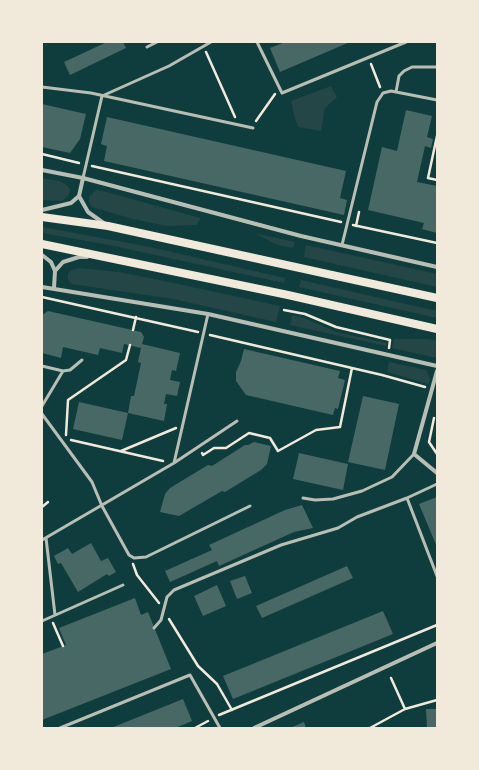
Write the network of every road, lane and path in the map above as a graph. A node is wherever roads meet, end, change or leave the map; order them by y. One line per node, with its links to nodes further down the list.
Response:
1 (157, 42): 6 (lane)
2 (211, 42): 5 (lane)
3 (258, 42): 7 (lane)
4 (406, 42): 7 (lane)
5 (204, 46): 12 (lane); 14 (path)
6 (147, 47)
7 (369, 58): 11 (path)
8 (437, 67): 10 (lane)
9 (42, 87): 12 (lane)
10 (396, 92): 11 (lane); 13 (lane)
11 (383, 93): 26 (lane)
12 (102, 96): 14 (lane); 18 (lane)
13 (437, 100)
14 (239, 126): 15 (lane)
15 (253, 128)
16 (437, 136): 21 (path)
17 (42, 154): 18 (path)
18 (85, 164): 20 (lane); 26 (path)
19 (42, 170): 20 (street)
20 (83, 178): 22 (street); 31 (street)
21 (437, 180)
22 (79, 196): 23 (street); 27 (street)
23 (42, 210)
24 (360, 210): 28 (path)
25 (42, 217): 27 (main road)
26 (347, 224): 28 (path); 31 (lane)
27 (108, 226): 39 (main road)
28 (356, 226): 29 (path)
29 (437, 243)
30 (42, 244): 33 (main road)
31 (342, 245): 34 (street)
32 (42, 254): 35 (street)
33 (106, 256): 35 (street); 43 (main road)
34 (437, 267)
35 (55, 271): 37 (street)
36 (42, 287): 37 (street)
37 (54, 288): 41 (street)
38 (42, 297): 42 (path)
39 (437, 298)
40 (284, 310): 48 (path)
41 (208, 314): 46 (lane); 52 (street)
42 (136, 317): 44 (path); 45 (path)
43 (437, 329)
44 (133, 330)
45 (199, 332): 46 (path); 47 (path)
46 (204, 333): 53 (path); 63 (lane)
47 (197, 340)
48 (390, 340)
49 (130, 345): 66 (path)
50 (82, 360): 54 (lane)
51 (42, 366): 54 (lane)
52 (437, 366)
53 (352, 368): 56 (path); 65 (path)
54 (63, 371): 57 (lane)
55 (437, 371): 56 (street)
56 (433, 390): 67 (street)
57 (42, 406)
58 (42, 414): 78 (lane)
59 (434, 415): 68 (path)
60 (178, 420): 62 (path)
61 (237, 421): 65 (lane)
62 (176, 428): 63 (path); 64 (path); 66 (path)
63 (182, 430): 71 (lane)
64 (175, 435)
65 (198, 448): 71 (lane)
66 (121, 451): 70 (path)
67 (414, 454): 73 (street); 75 (lane)
68 (437, 454)
69 (168, 459): 70 (path)
70 (165, 461): 72 (path)
71 (174, 463): 78 (lane)
72 (158, 465)
73 (437, 473)
74 (437, 484): 76 (lane)
75 (303, 498)
76 (407, 498): 84 (lane); 91 (lane)
77 (48, 502): 80 (path)
78 (102, 506): 79 (lane); 81 (lane)
79 (250, 506)
80 (42, 507)
81 (46, 538): 82 (lane); 87 (lane)
82 (42, 540)
83 (137, 575): 86 (path)
84 (437, 576)
85 (124, 585): 87 (lane)
86 (157, 600)
87 (55, 615): 88 (lane)
88 (50, 617): 89 (lane); 94 (path)
89 (42, 621)
90 (437, 625): 97 (path)
91 (154, 628)
92 (176, 629): 97 (path)
93 (437, 643): 100 (street)
94 (63, 646)
95 (391, 678): 98 (path)
96 (437, 700): 98 (path)
97 (232, 710): 99 (path)
98 (405, 710): 104 (path)
99 (214, 718): 101 (lane); 102 (path); 103 (lane)
100 (258, 727)
101 (60, 728)
102 (195, 728)
103 (220, 728)
104 (370, 728)

